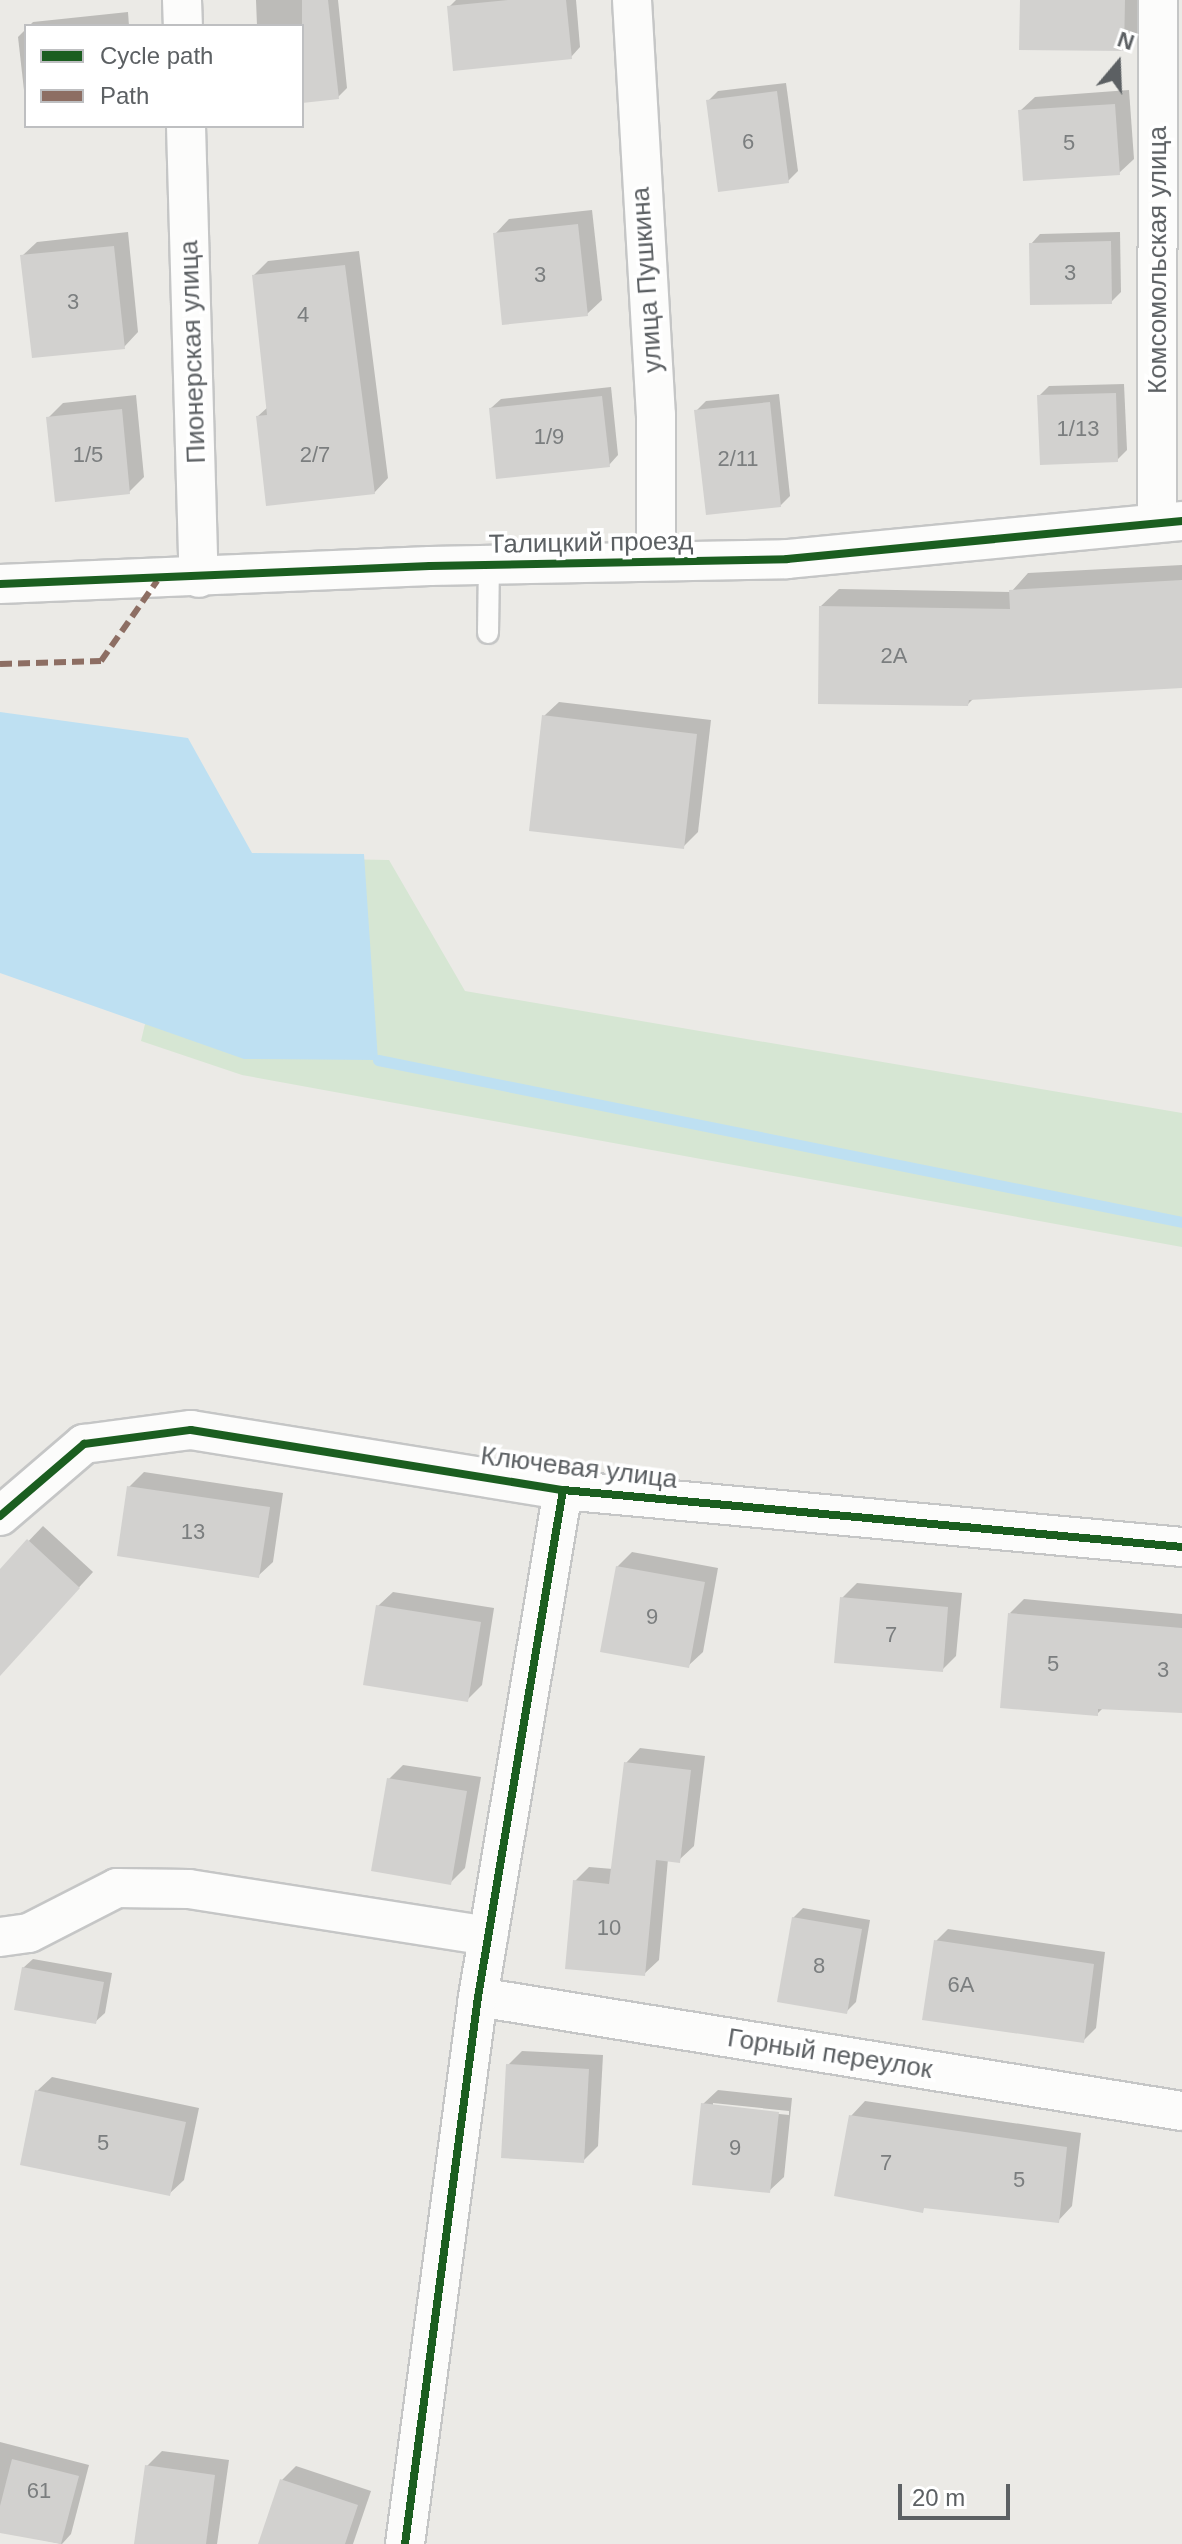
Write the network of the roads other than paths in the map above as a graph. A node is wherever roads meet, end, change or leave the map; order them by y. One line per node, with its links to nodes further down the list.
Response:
1 (182, 0): 4 (street)
2 (632, 0): 7 (street, улица Пушкина)
3 (1158, 0): 6 (street, Комсомольская улица)
4 (183, 24)
5 (186, 128): 9 (street, Пионерская улица)
6 (1170, 520): 7 (street, Талицкий проезд)
7 (656, 560): 8 (street, Талицкий проезд)
8 (489, 565): 9 (street, Талицкий проезд); 11 (lane)
9 (199, 578): 10 (street, Талицкий проезд)
10 (0, 584)
11 (488, 633)
12 (563, 1490): 13 (street, Ключевая улица); 14 (street, Ключевая улица); 15 (street)
13 (0, 1516)
14 (1182, 1547)
15 (488, 1936): 16 (street); 17 (street)
16 (0, 1937)
17 (478, 1997): 18 (street, Горный переулок); 19 (street)
18 (1182, 2111)
19 (405, 2544)

